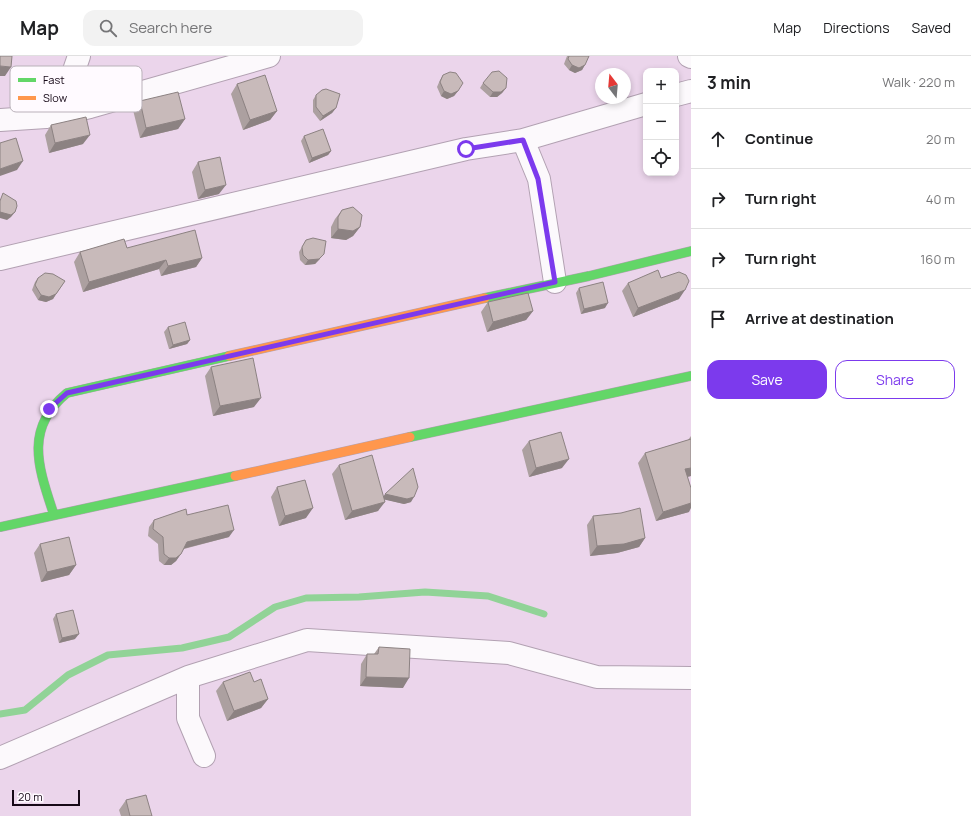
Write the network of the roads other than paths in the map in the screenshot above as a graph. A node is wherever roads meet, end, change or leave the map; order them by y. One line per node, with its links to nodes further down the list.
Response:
1 (79, 56): 3 (street)
2 (268, 56): 5 (street)
3 (76, 66)
4 (691, 91): 6 (street)
5 (142, 92)
6 (679, 94)
7 (643, 105): 12 (street)
8 (50, 112): 10 (street)
9 (68, 112): 10 (street)
10 (46, 117): 11 (street)
11 (0, 120)
12 (523, 140): 14 (street); 15 (street)
13 (691, 251): 15 (street)
14 (0, 258)
15 (555, 282): 17 (street)
16 (691, 376): 17 (street)
17 (54, 515): 18 (street)
18 (0, 527)
19 (188, 677): 20 (street); 21 (street); 22 (street)
20 (691, 678)
21 (204, 756)
22 (0, 758)

